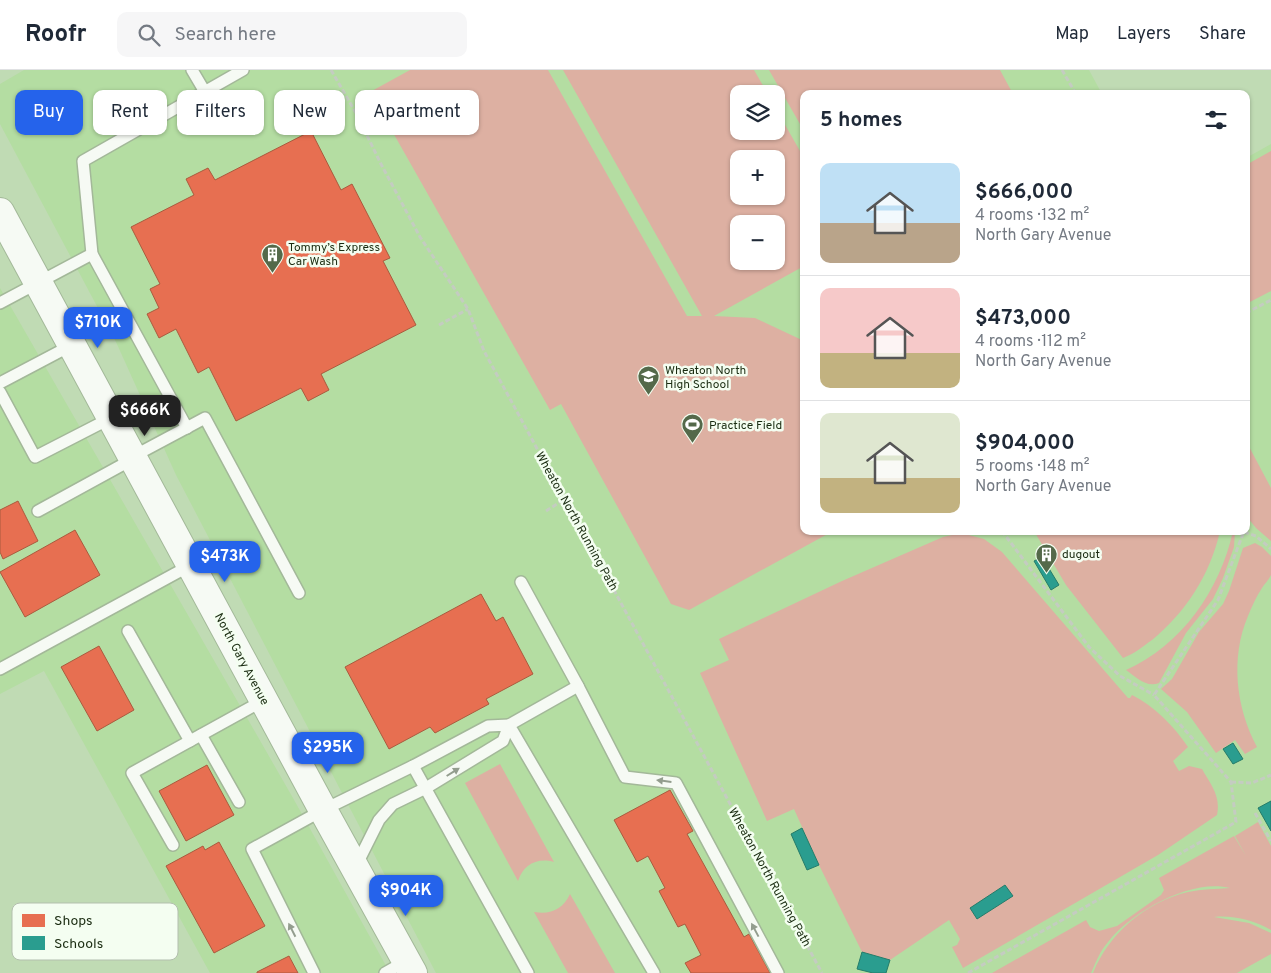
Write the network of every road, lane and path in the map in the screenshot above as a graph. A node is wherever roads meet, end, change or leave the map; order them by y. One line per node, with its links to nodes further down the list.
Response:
1 (192, 70): 5 (lane)
2 (243, 70): 6 (lane)
3 (331, 70): 14 (path, Wheaton North Running Path)
4 (1062, 70): 7 (path)
5 (204, 90)
6 (208, 90)
7 (1074, 90)
8 (177, 108): 10 (lane)
9 (0, 212): 11 (street, North Gary Avenue)
10 (92, 254): 11 (lane); 21 (lane)
11 (38, 283): 13 (lane); 17 (street, North Gary Avenue)
12 (1271, 300): 15 (path)
13 (0, 304)
14 (468, 309): 16 (path); 23 (path, Wheaton North Running Path)
15 (1250, 311)
16 (439, 325)
17 (72, 345): 18 (lane); 20 (street, North Gary Avenue)
18 (0, 383)
19 (0, 392): 20 (lane)
20 (111, 418): 22 (street, North Gary Avenue)
21 (187, 428): 22 (lane); 32 (lane)
22 (133, 458): 24 (lane); 30 (street, North Gary Avenue)
23 (565, 500): 25 (path); 56 (path, Wheaton North Running Path)
24 (38, 511)
25 (546, 511)
26 (1250, 534): 29 (path)
27 (1005, 535): 36 (path)
28 (1243, 535): 36 (path)
29 (1271, 549)
30 (191, 565): 34 (lane); 37 (street, North Gary Avenue)
31 (521, 582): 35 (lane)
32 (299, 593)
33 (128, 631): 40 (lane)
34 (0, 669)
35 (578, 686): 38 (lane); 55 (lane, one-way to 35)
36 (1154, 695): 43 (path)
37 (264, 700): 39 (lane); 46 (street, North Gary Avenue)
38 (509, 725): 41 (lane); 44 (lane, one-way to 38); 54 (lane)
39 (201, 735): 40 (lane); 45 (lane)
40 (190, 741): 49 (lane)
41 (413, 766): 44 (lane); 46 (lane)
42 (1271, 775): 43 (path)
43 (1231, 782): 57 (path)
44 (426, 788): 50 (lane); 53 (lane)
45 (239, 802)
46 (323, 810): 50 (street, North Gary Avenue); 52 (lane, one-way to 46)
47 (1256, 813): 48 (path)
48 (1271, 841)
49 (172, 845)
50 (355, 868): 51 (street, North Gary Avenue)
51 (401, 969)
52 (314, 973)
53 (528, 973)
54 (654, 973)
55 (778, 973)
56 (822, 973)
57 (968, 973)

